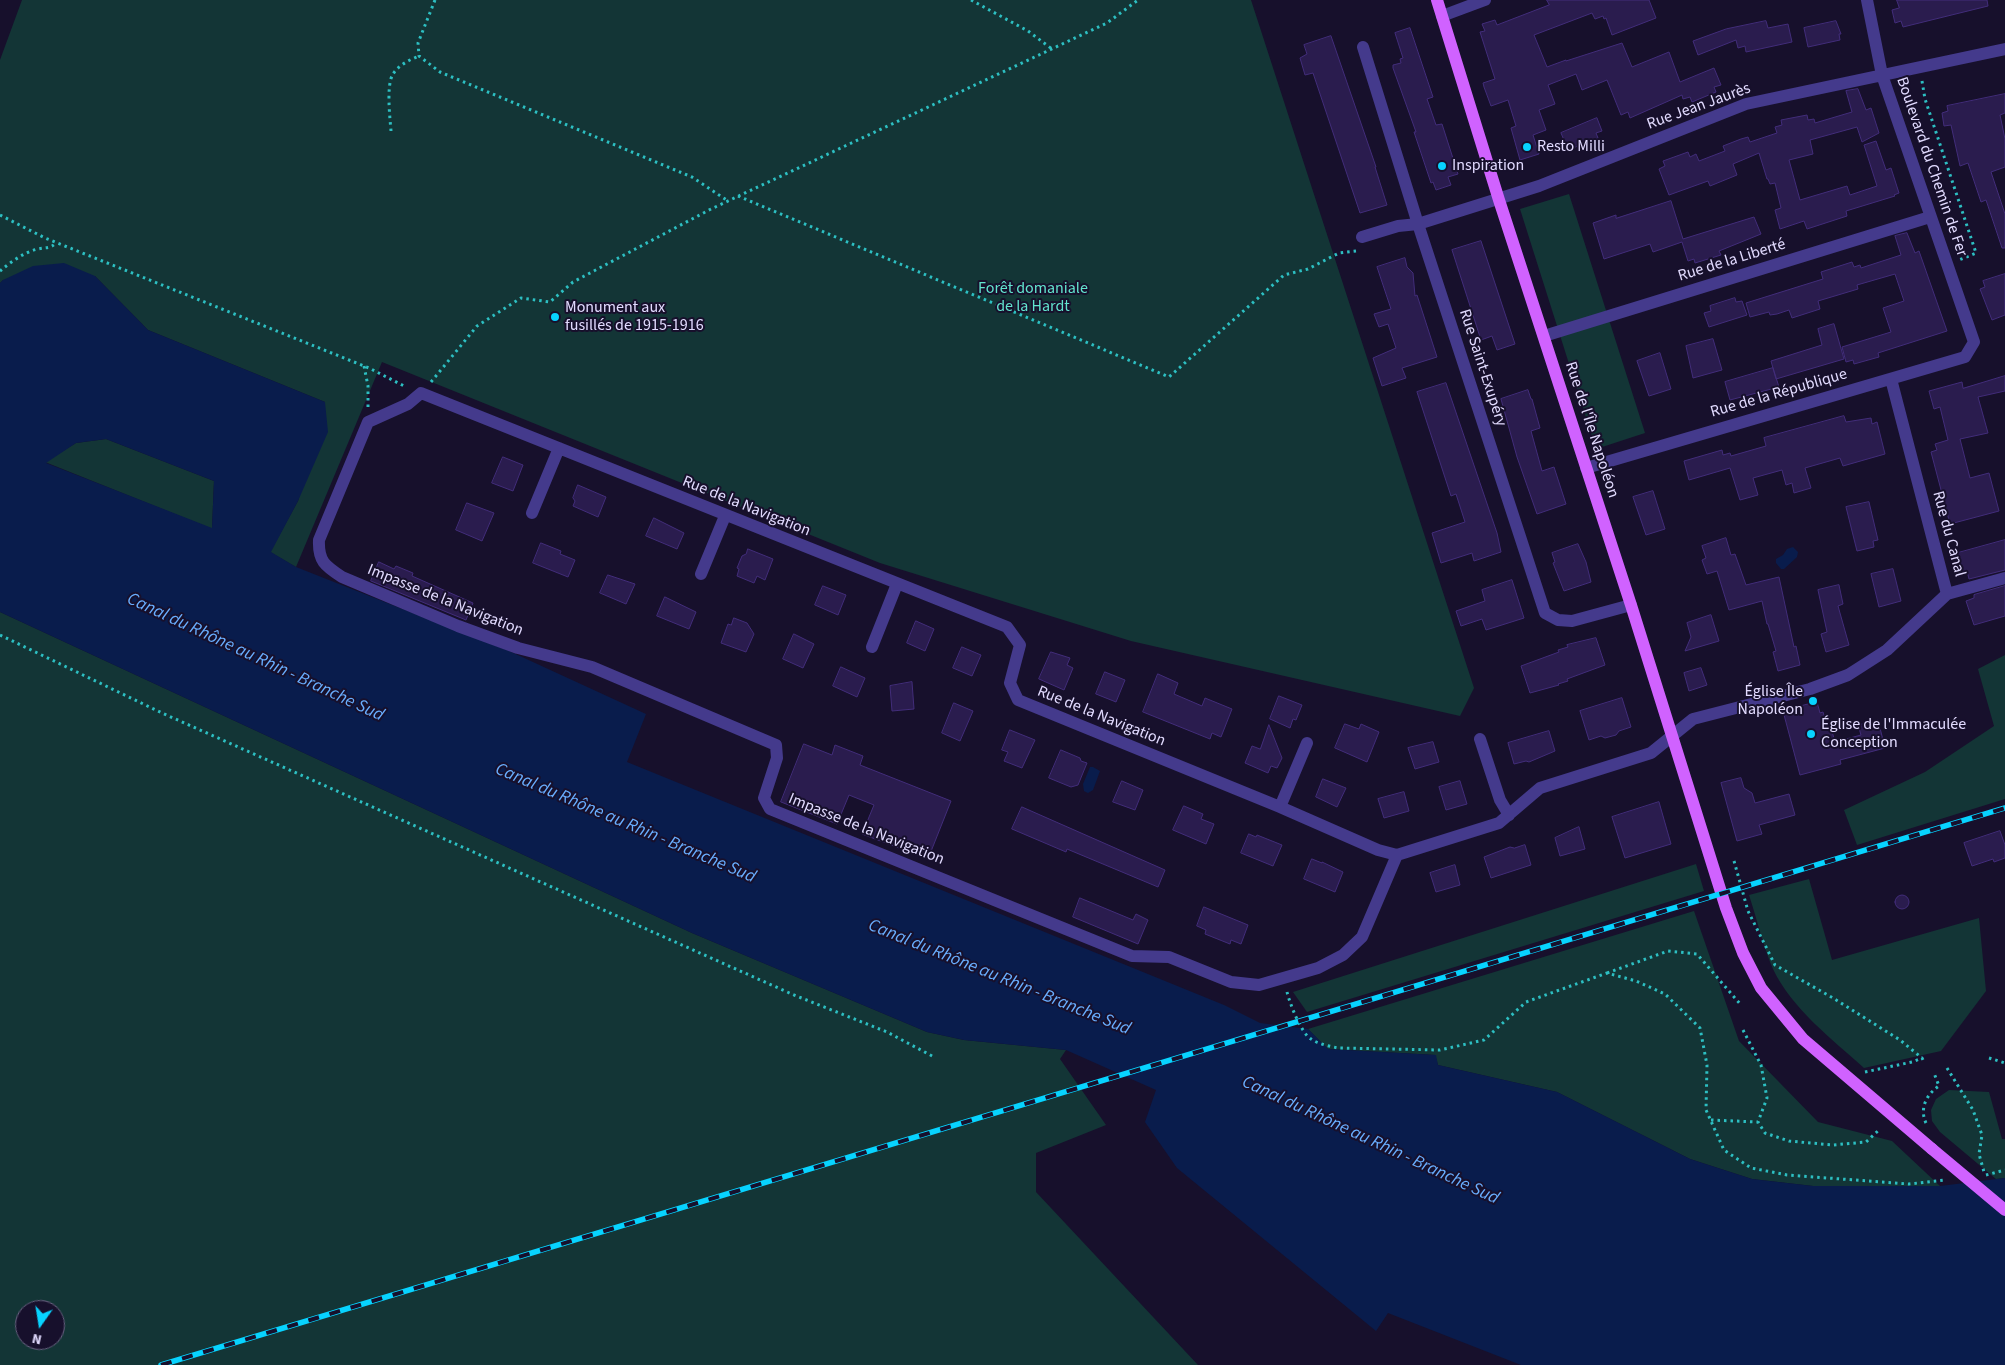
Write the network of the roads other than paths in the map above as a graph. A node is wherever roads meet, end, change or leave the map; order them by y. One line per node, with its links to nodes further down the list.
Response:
1 (1436, 0): 4 (main road, Rue de l'Île Napoléon)
2 (1485, 0): 4 (street)
3 (1867, 0): 7 (street, Boulevard du Chemin de Fer)
4 (1442, 16): 8 (main road, Rue de l'Île Napoléon)
5 (1363, 48): 10 (street, Rue Saint-Exupéry)
6 (2005, 49): 7 (street, Rue Jean Jaurès)
7 (1882, 75): 8 (street, Rue Jean Jaurès); 9 (street, Boulevard du Chemin de Fer)
8 (1499, 200): 10 (street, Rue Jean Jaurès); 12 (main road, Rue de l'Île Napoléon)
9 (1930, 217): 12 (street, Rue de la Liberté); 13 (street, Boulevard du Chemin de Fer)
10 (1418, 224): 11 (street, Rue Jean Jaurès); 24 (street, Rue Saint-Exupéry)
11 (1362, 237)
12 (1544, 336): 16 (main road, Rue de l'Île Napoléon)
13 (1974, 342): 14 (street, Rue de la République)
14 (1891, 379): 16 (street, Rue de la République); 23 (street, Rue du Canal)
15 (559, 448): 17 (street); 18 (street, Rue de la Navigation); 20 (street, Rue de la Navigation)
16 (1586, 468): 24 (main road, Rue de l'Île Napoléon)
17 (532, 513)
18 (725, 516): 19 (street); 22 (street, Rue de la Navigation)
19 (702, 574)
20 (342, 576): 31 (street, Impasse de la Navigation)
21 (2005, 578): 23 (street)
22 (897, 584): 25 (street); 29 (street, Rue de la Navigation)
23 (1947, 594): 26 (street, Rue du Canal)
24 (1631, 605): 26 (main road, Rue de l'Île Napoléon)
25 (872, 647)
26 (1672, 736): 30 (street); 32 (main road, Rue de l'Île Napoléon, bridge)
27 (1480, 739): 30 (street)
28 (1307, 743): 29 (street)
29 (1280, 807): 31 (street, Rue de la Navigation)
30 (1509, 815): 31 (street)
31 (1397, 856)
32 (2005, 1210)

